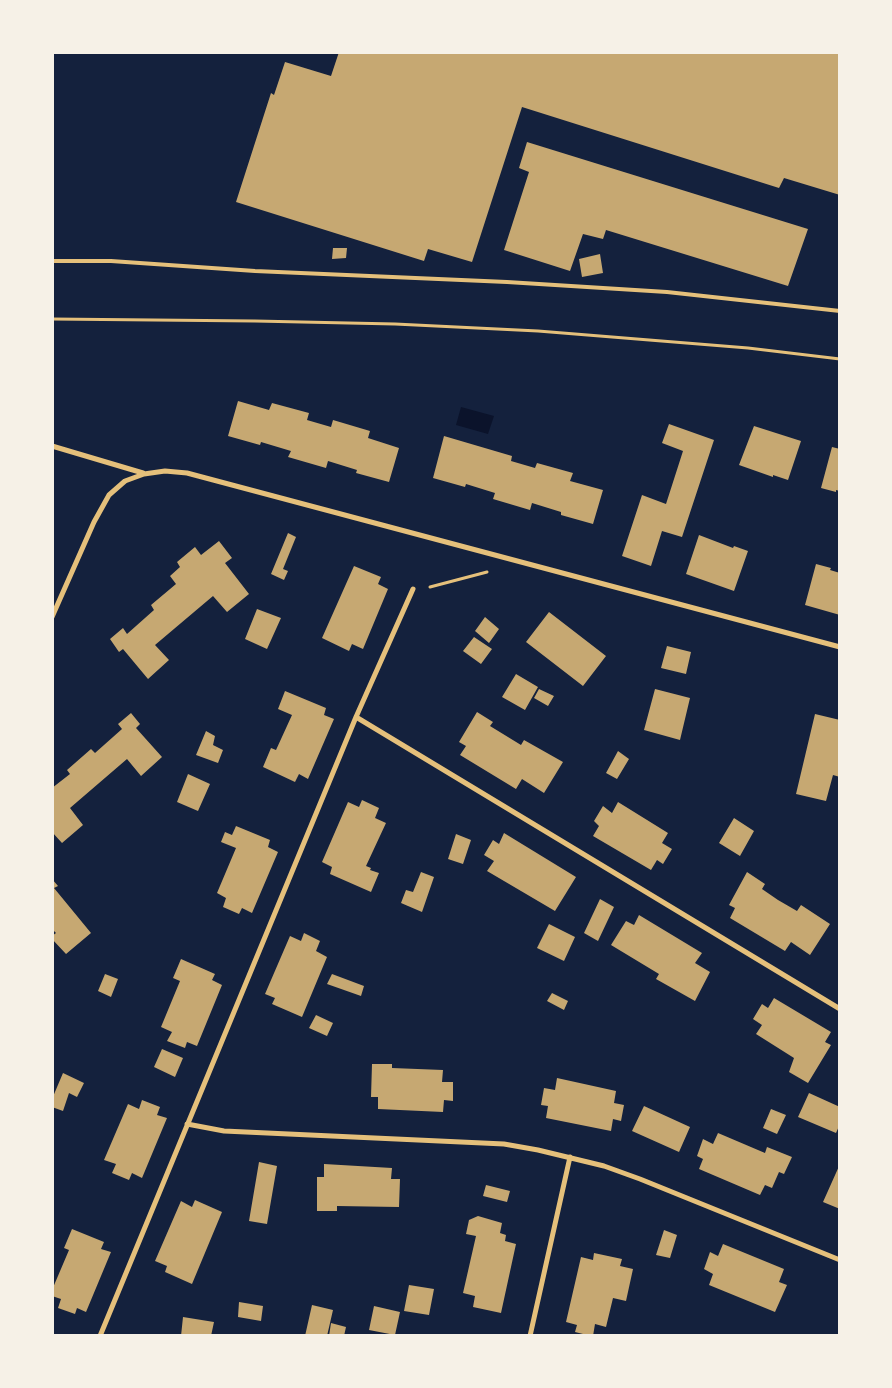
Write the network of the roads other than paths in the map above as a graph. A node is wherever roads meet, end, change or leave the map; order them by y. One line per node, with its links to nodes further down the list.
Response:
1 (52, 262): 2 (lane)
2 (840, 311)
3 (52, 446): 4 (street)
4 (144, 474): 6 (street); 7 (street)
5 (412, 589): 8 (street)
6 (52, 617)
7 (840, 647)
8 (356, 718): 9 (street); 10 (street)
9 (840, 1009)
10 (187, 1124): 11 (street); 13 (street)
11 (570, 1157): 12 (street); 14 (street)
12 (840, 1260)
13 (100, 1336)
14 (530, 1336)

